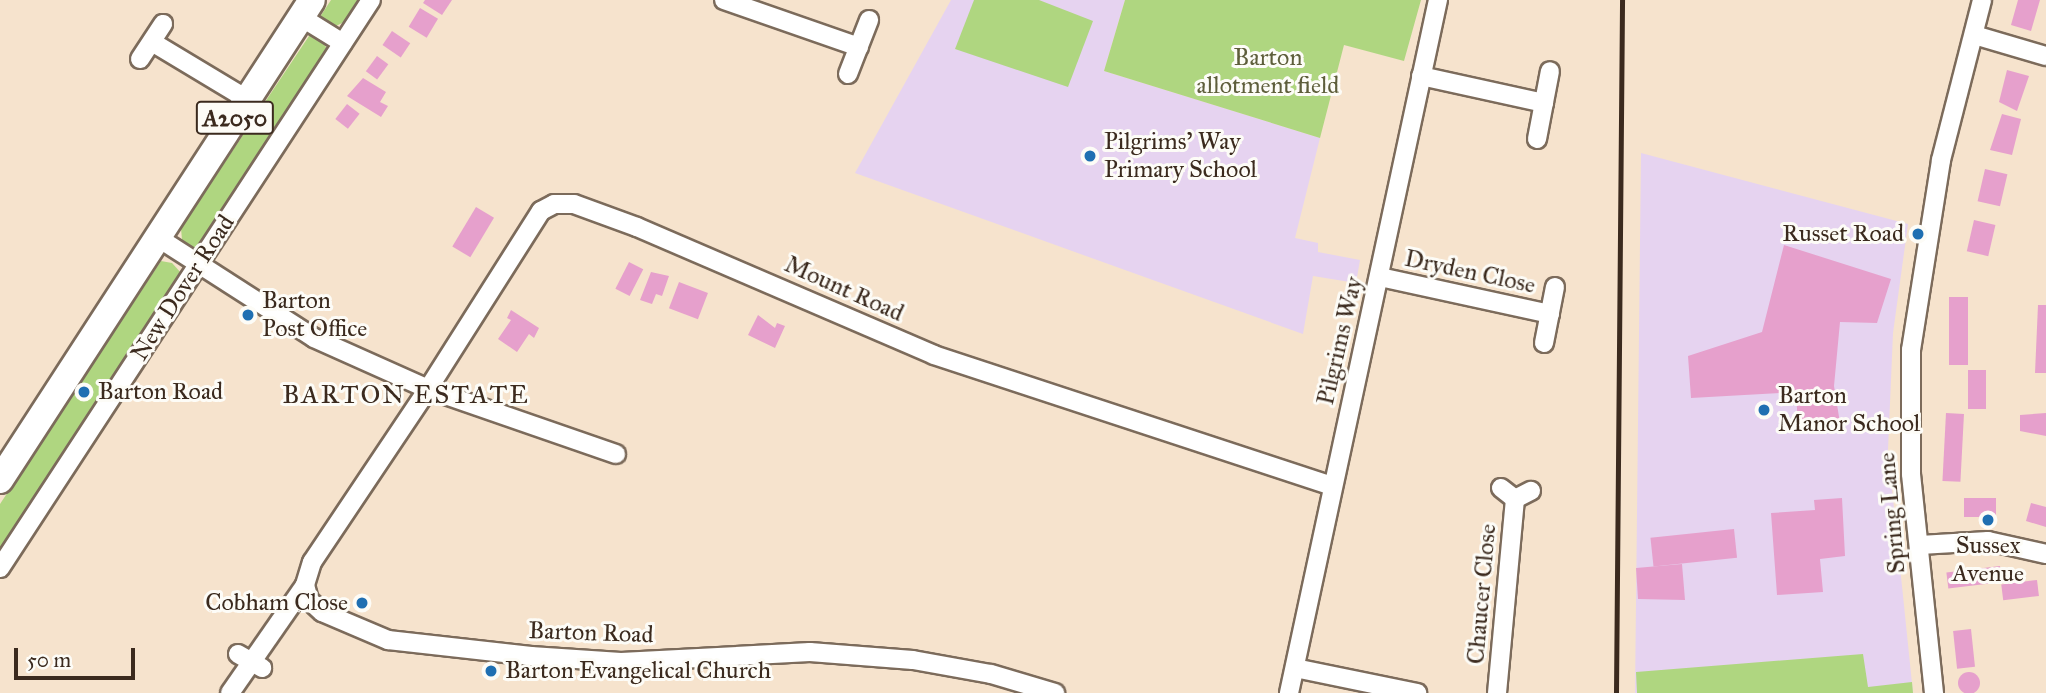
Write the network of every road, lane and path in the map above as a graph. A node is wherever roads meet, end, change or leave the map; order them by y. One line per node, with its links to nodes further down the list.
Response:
1 (371, 0): 10 (street, New Dover Road)
2 (724, 0): 11 (street)
3 (1438, 0): 16 (street, Pilgrims Way)
4 (1982, 0): 8 (street, Spring Lane)
5 (307, 8): 10 (street, New Dover Road); 17 (main road, New Dover Road / A2050)
6 (869, 20): 11 (street)
7 (163, 24): 9 (street)
8 (1974, 35): 12 (street); 31 (street, Spring Lane)
9 (152, 42): 13 (street); 17 (street)
10 (343, 43): 21 (street, New Dover Road)
11 (859, 47): 15 (street)
12 (2046, 57)
13 (140, 59)
14 (1550, 71): 18 (street)
15 (848, 74)
16 (1421, 76): 18 (street); 22 (street, Pilgrims Way)
17 (247, 99): 20 (main road, New Dover Road / A2050)
18 (1544, 103): 19 (street)
19 (1537, 139)
20 (160, 239): 21 (street); 28 (main road, New Dover Road / A2050)
21 (198, 265): 26 (street); 33 (street, New Dover Road)
22 (1380, 277): 24 (street, Dryden Close); 29 (street, Pilgrims Way)
23 (1555, 287): 24 (street, Dryden Close)
24 (1550, 314): 25 (street, Dryden Close)
25 (1545, 343)
26 (428, 389): 27 (street); 29 (street, Mount Road); 34 (street)
27 (616, 454)
28 (0, 481)
29 (1332, 486): 35 (street, Pilgrims Way)
30 (1516, 493): 40 (street, Chaucer Close)
31 (1920, 545): 32 (street); 41 (street, Spring Lane)
32 (2046, 554)
33 (0, 568)
34 (305, 585): 36 (street); 37 (street, Barton Road)
35 (1295, 668): 38 (street, Pilgrims Way); 39 (street)
36 (230, 693)
37 (1055, 693)
38 (1289, 693)
39 (1417, 693)
40 (1497, 693)
41 (1934, 693)

